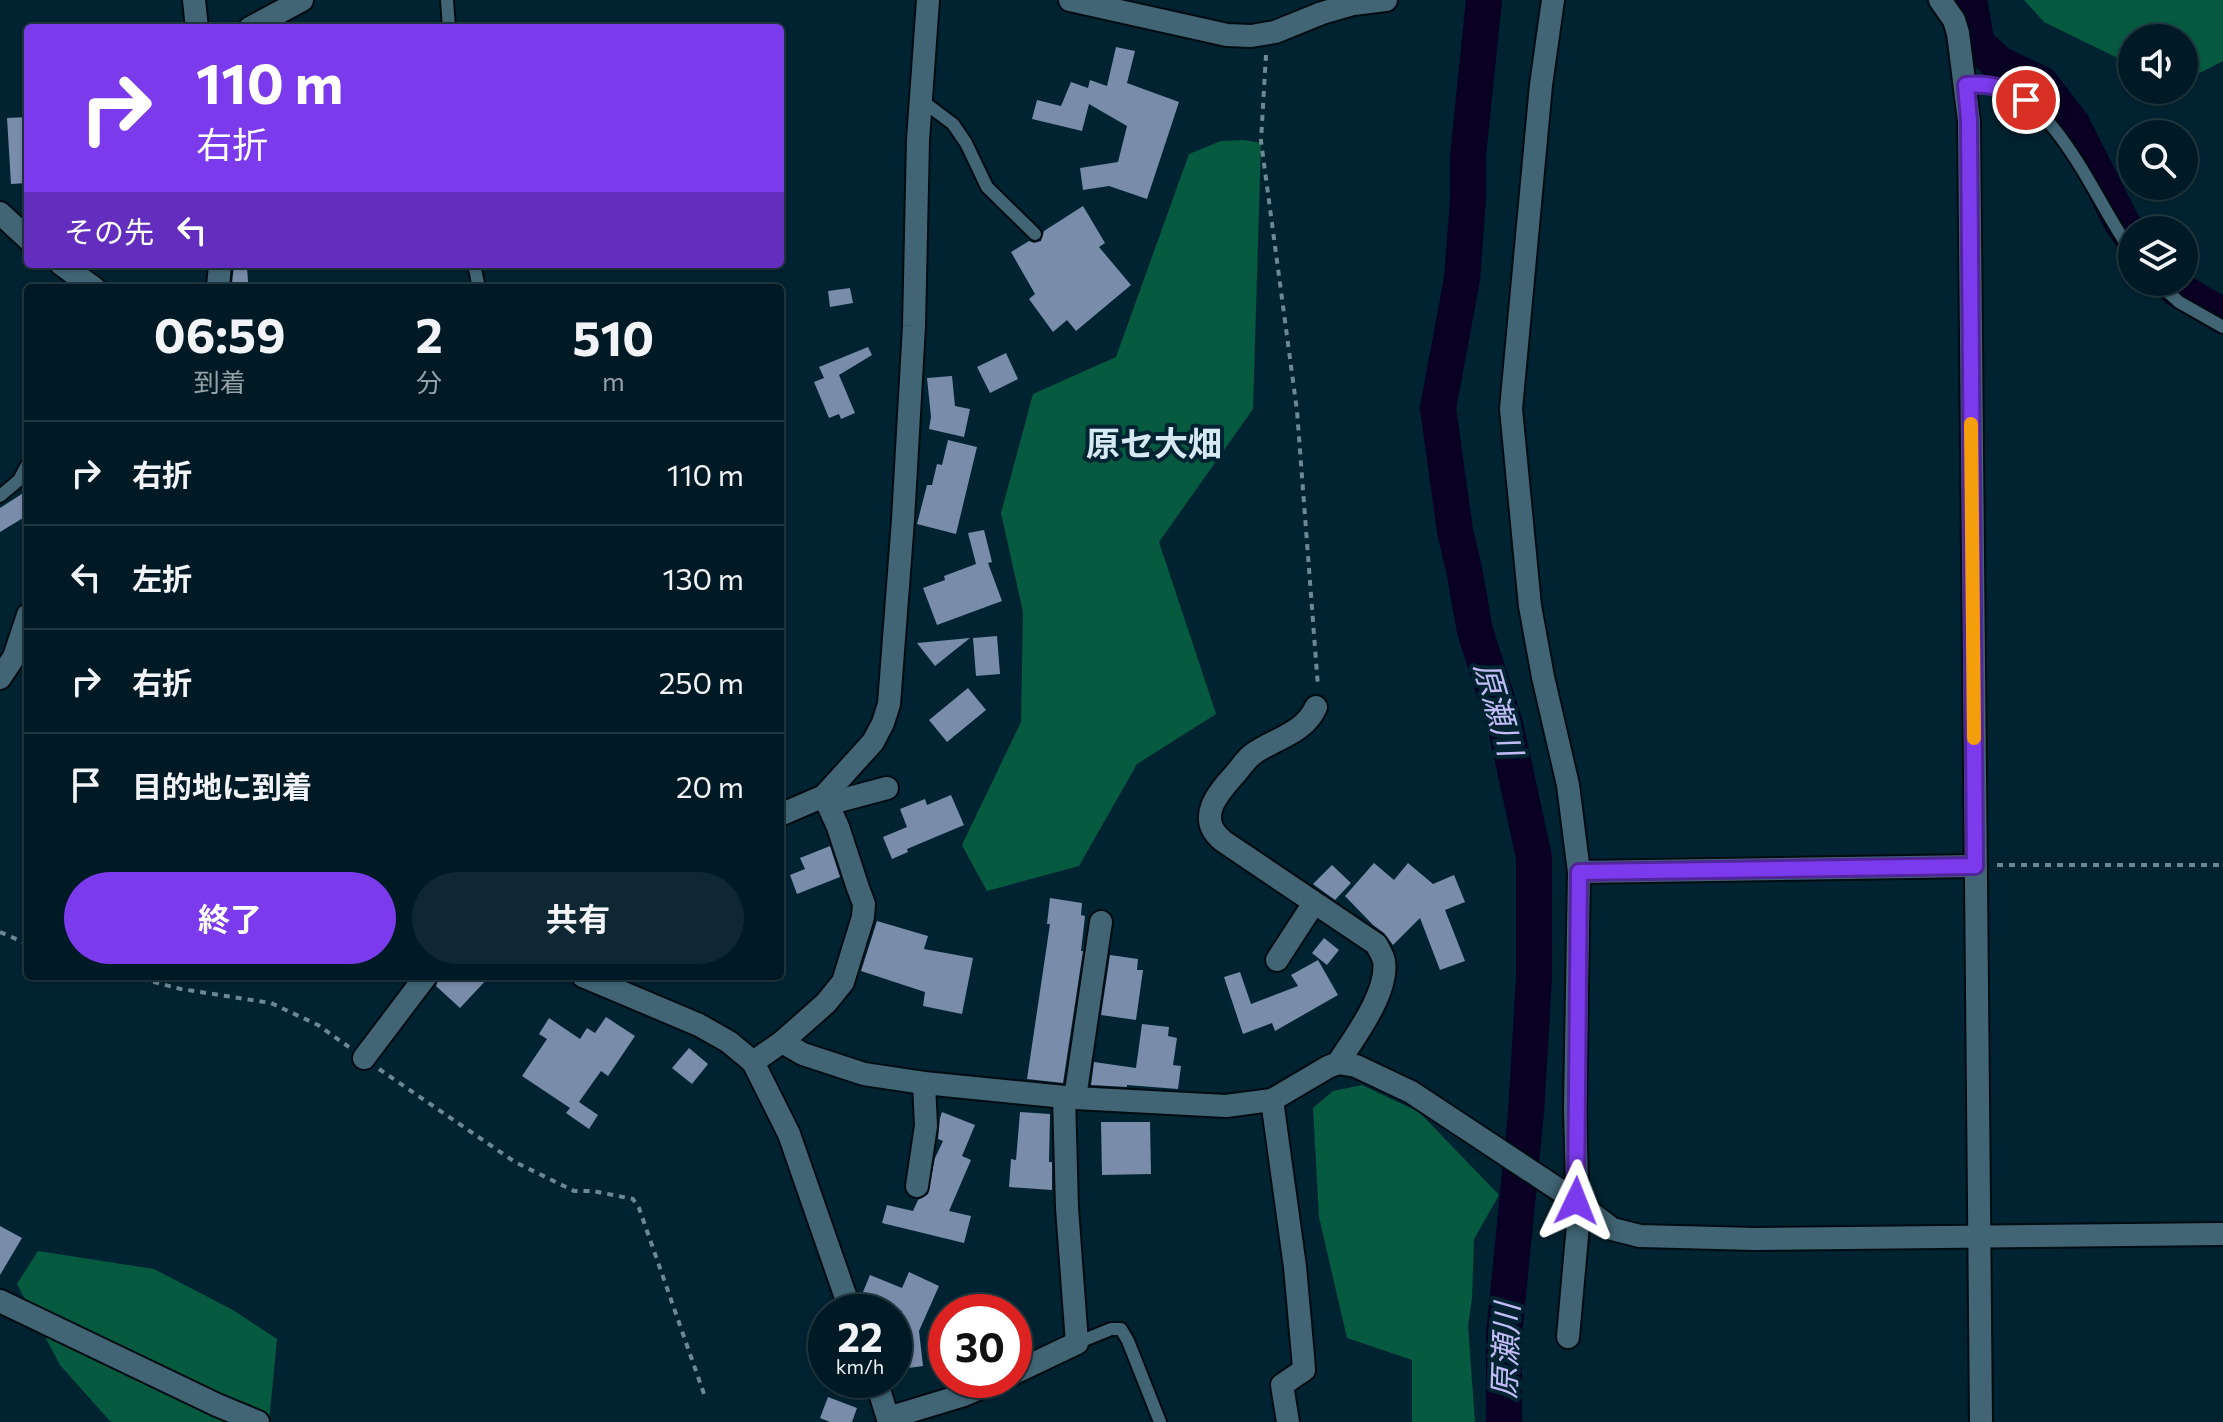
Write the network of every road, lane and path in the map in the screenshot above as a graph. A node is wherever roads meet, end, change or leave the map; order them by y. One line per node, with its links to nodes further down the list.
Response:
1 (194, 0): 9 (street)
2 (302, 0): 10 (street)
3 (447, 0): 11 (lane)
4 (928, 0): 14 (street)
5 (1070, 0): 12 (street)
6 (1386, 0): 12 (street)
7 (1553, 0): 33 (street)
8 (1940, 0): 13 (street)
9 (197, 24)
10 (257, 24)
11 (449, 24)
12 (1268, 33): 27 (path)
13 (1966, 85): 16 (lane); 32 (street)
14 (921, 100): 17 (lane); 29 (street)
15 (0, 213): 18 (street)
16 (2118, 233)
17 (1035, 234)
18 (24, 235)
19 (66, 268): 20 (street)
20 (88, 284)
21 (2172, 296): 22 (lane)
22 (2223, 327)
23 (24, 471): 24 (lane)
24 (0, 496)
25 (24, 627): 26 (street)
26 (0, 678)
27 (1316, 707): 34 (street)
28 (887, 788): 29 (street)
29 (826, 800): 30 (street); 42 (street)
30 (784, 814)
31 (2223, 865): 32 (path)
32 (1975, 866): 33 (street); 52 (street)
33 (1579, 872): 50 (street)
34 (1314, 903): 38 (street); 45 (street)
35 (1101, 922): 47 (street)
36 (0, 932): 37 (path)
37 (24, 942)
38 (1277, 960)
39 (146, 980): 43 (path)
40 (423, 980): 43 (street)
41 (592, 980): 44 (street)
42 (782, 1042): 44 (street); 46 (street)
43 (364, 1058): 58 (path)
44 (753, 1062): 53 (street)
45 (1338, 1063): 48 (street); 50 (street)
46 (924, 1083): 47 (street); 49 (street)
47 (1069, 1098): 48 (street); 56 (street)
48 (1272, 1100): 64 (street)
49 (917, 1186)
50 (1576, 1201): 52 (street); 55 (street)
51 (2223, 1234): 52 (street)
52 (1980, 1236): 65 (street)
53 (845, 1294)
54 (0, 1301): 62 (street)
55 (1568, 1337)
56 (1077, 1343): 57 (street); 63 (lane)
57 (1032, 1364)
58 (704, 1394)
59 (882, 1398): 61 (street)
60 (955, 1398): 61 (street)
61 (889, 1420)
62 (258, 1422)
63 (1160, 1422)
64 (1288, 1422)
65 (1981, 1422)

